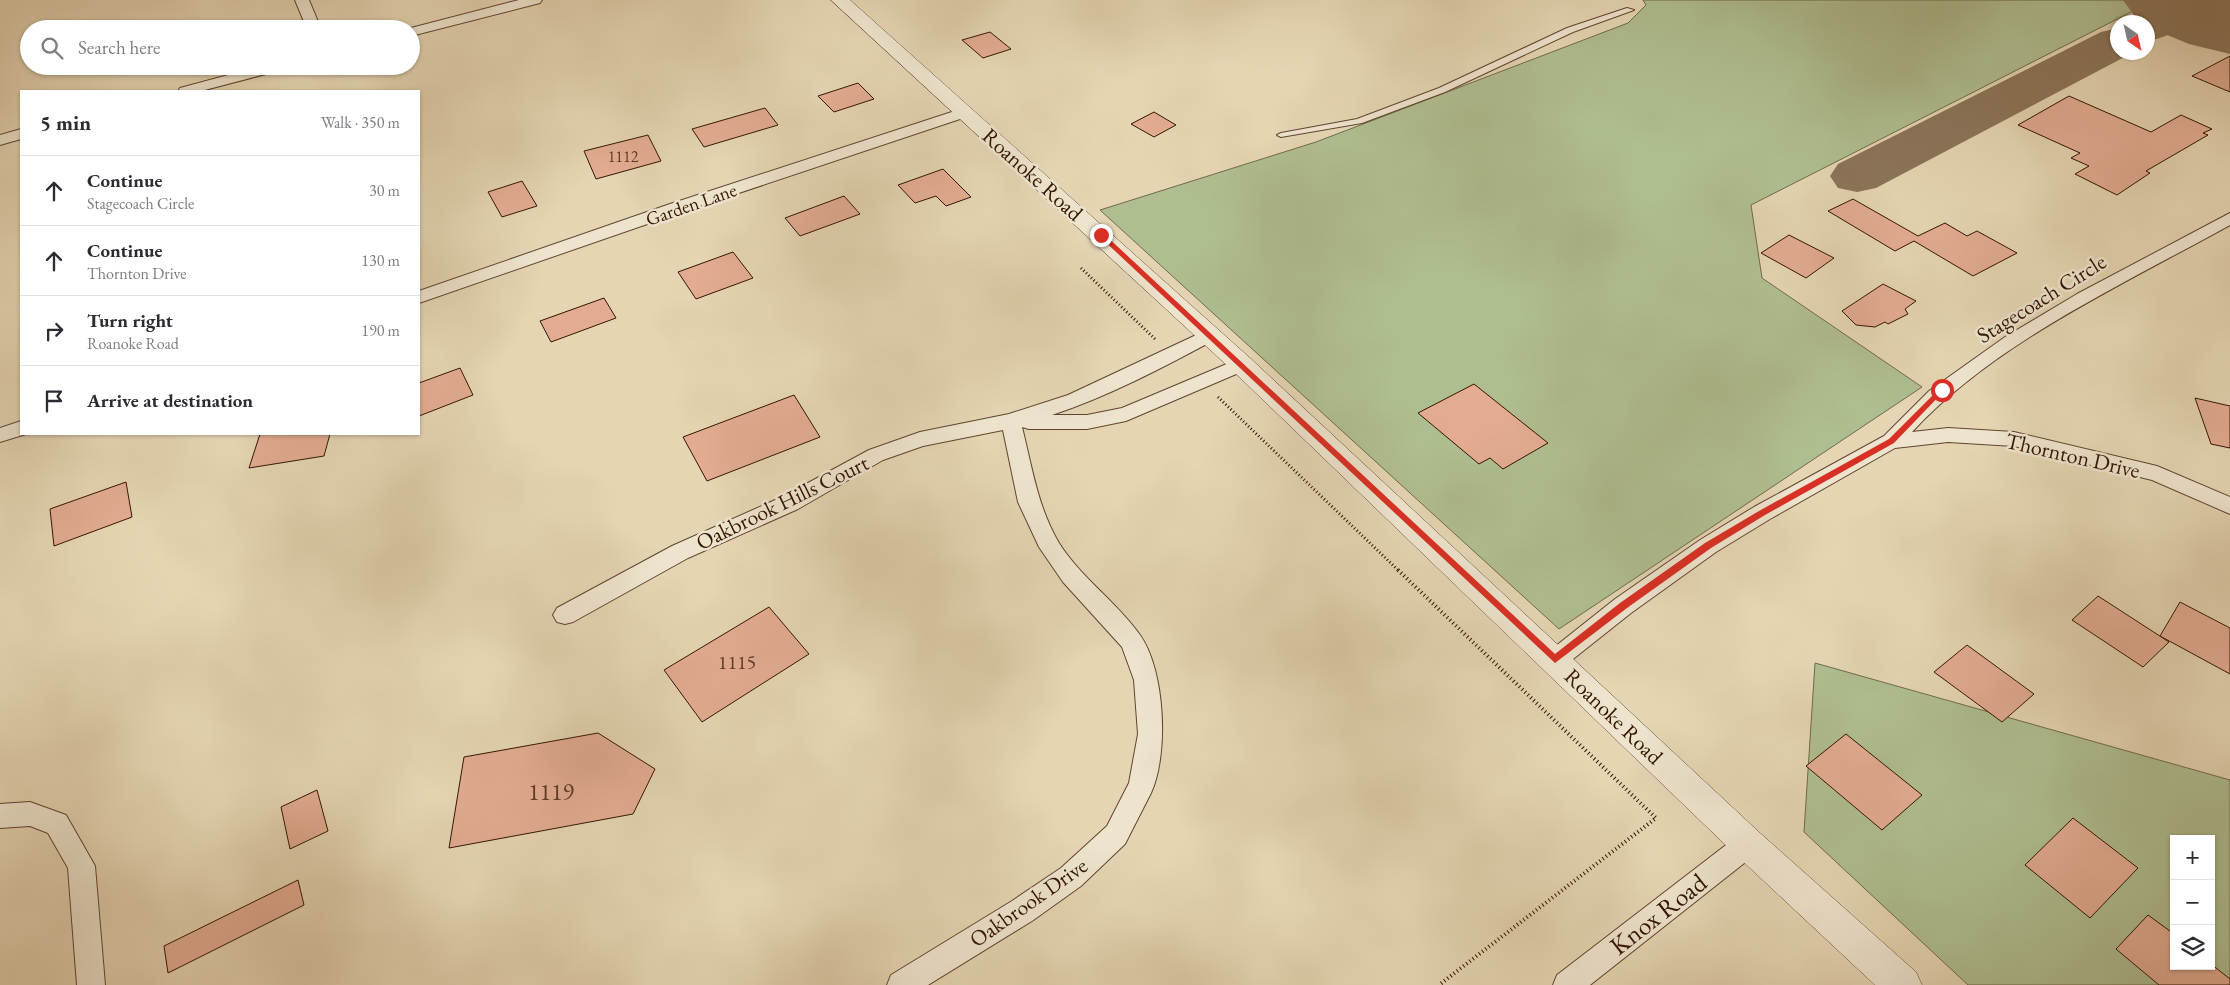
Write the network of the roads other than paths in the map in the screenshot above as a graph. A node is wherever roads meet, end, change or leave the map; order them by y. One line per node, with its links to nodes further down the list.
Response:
1 (302, 0): 5 (street)
2 (535, 0): 6 (street)
3 (840, 0): 9 (street, Roanoke Road)
4 (1630, 10): 11 (lane)
5 (310, 20)
6 (420, 30)
7 (246, 75): 8 (street)
8 (189, 90)
9 (964, 114): 14 (street, Garden Lane); 15 (street, Roanoke Road)
10 (20, 134): 12 (street)
11 (1281, 135)
12 (0, 140)
13 (2230, 218): 20 (street, Stagecoach Circle)
14 (420, 297)
15 (1209, 335): 16 (street, Roanoke Road); 17 (street, Oakbrook Hills Court)
16 (1241, 364): 17 (street, Oakbrook Hills Court); 23 (street, Roanoke Road)
17 (1011, 421): 22 (street, Oakbrook Hills Court); 27 (street, Oakbrook Drive)
18 (20, 428): 19 (street)
19 (0, 435)
20 (1891, 441): 21 (street, Thornton Drive); 23 (street, Thornton Drive)
21 (2230, 506)
22 (565, 615)
23 (1555, 660): 25 (street, Roanoke Road)
24 (0, 816): 26 (street)
25 (1748, 844): 28 (street, Knox Road); 29 (street, Roanoke Road)
26 (91, 985)
27 (901, 985)
28 (1567, 985)
29 (1903, 985)

